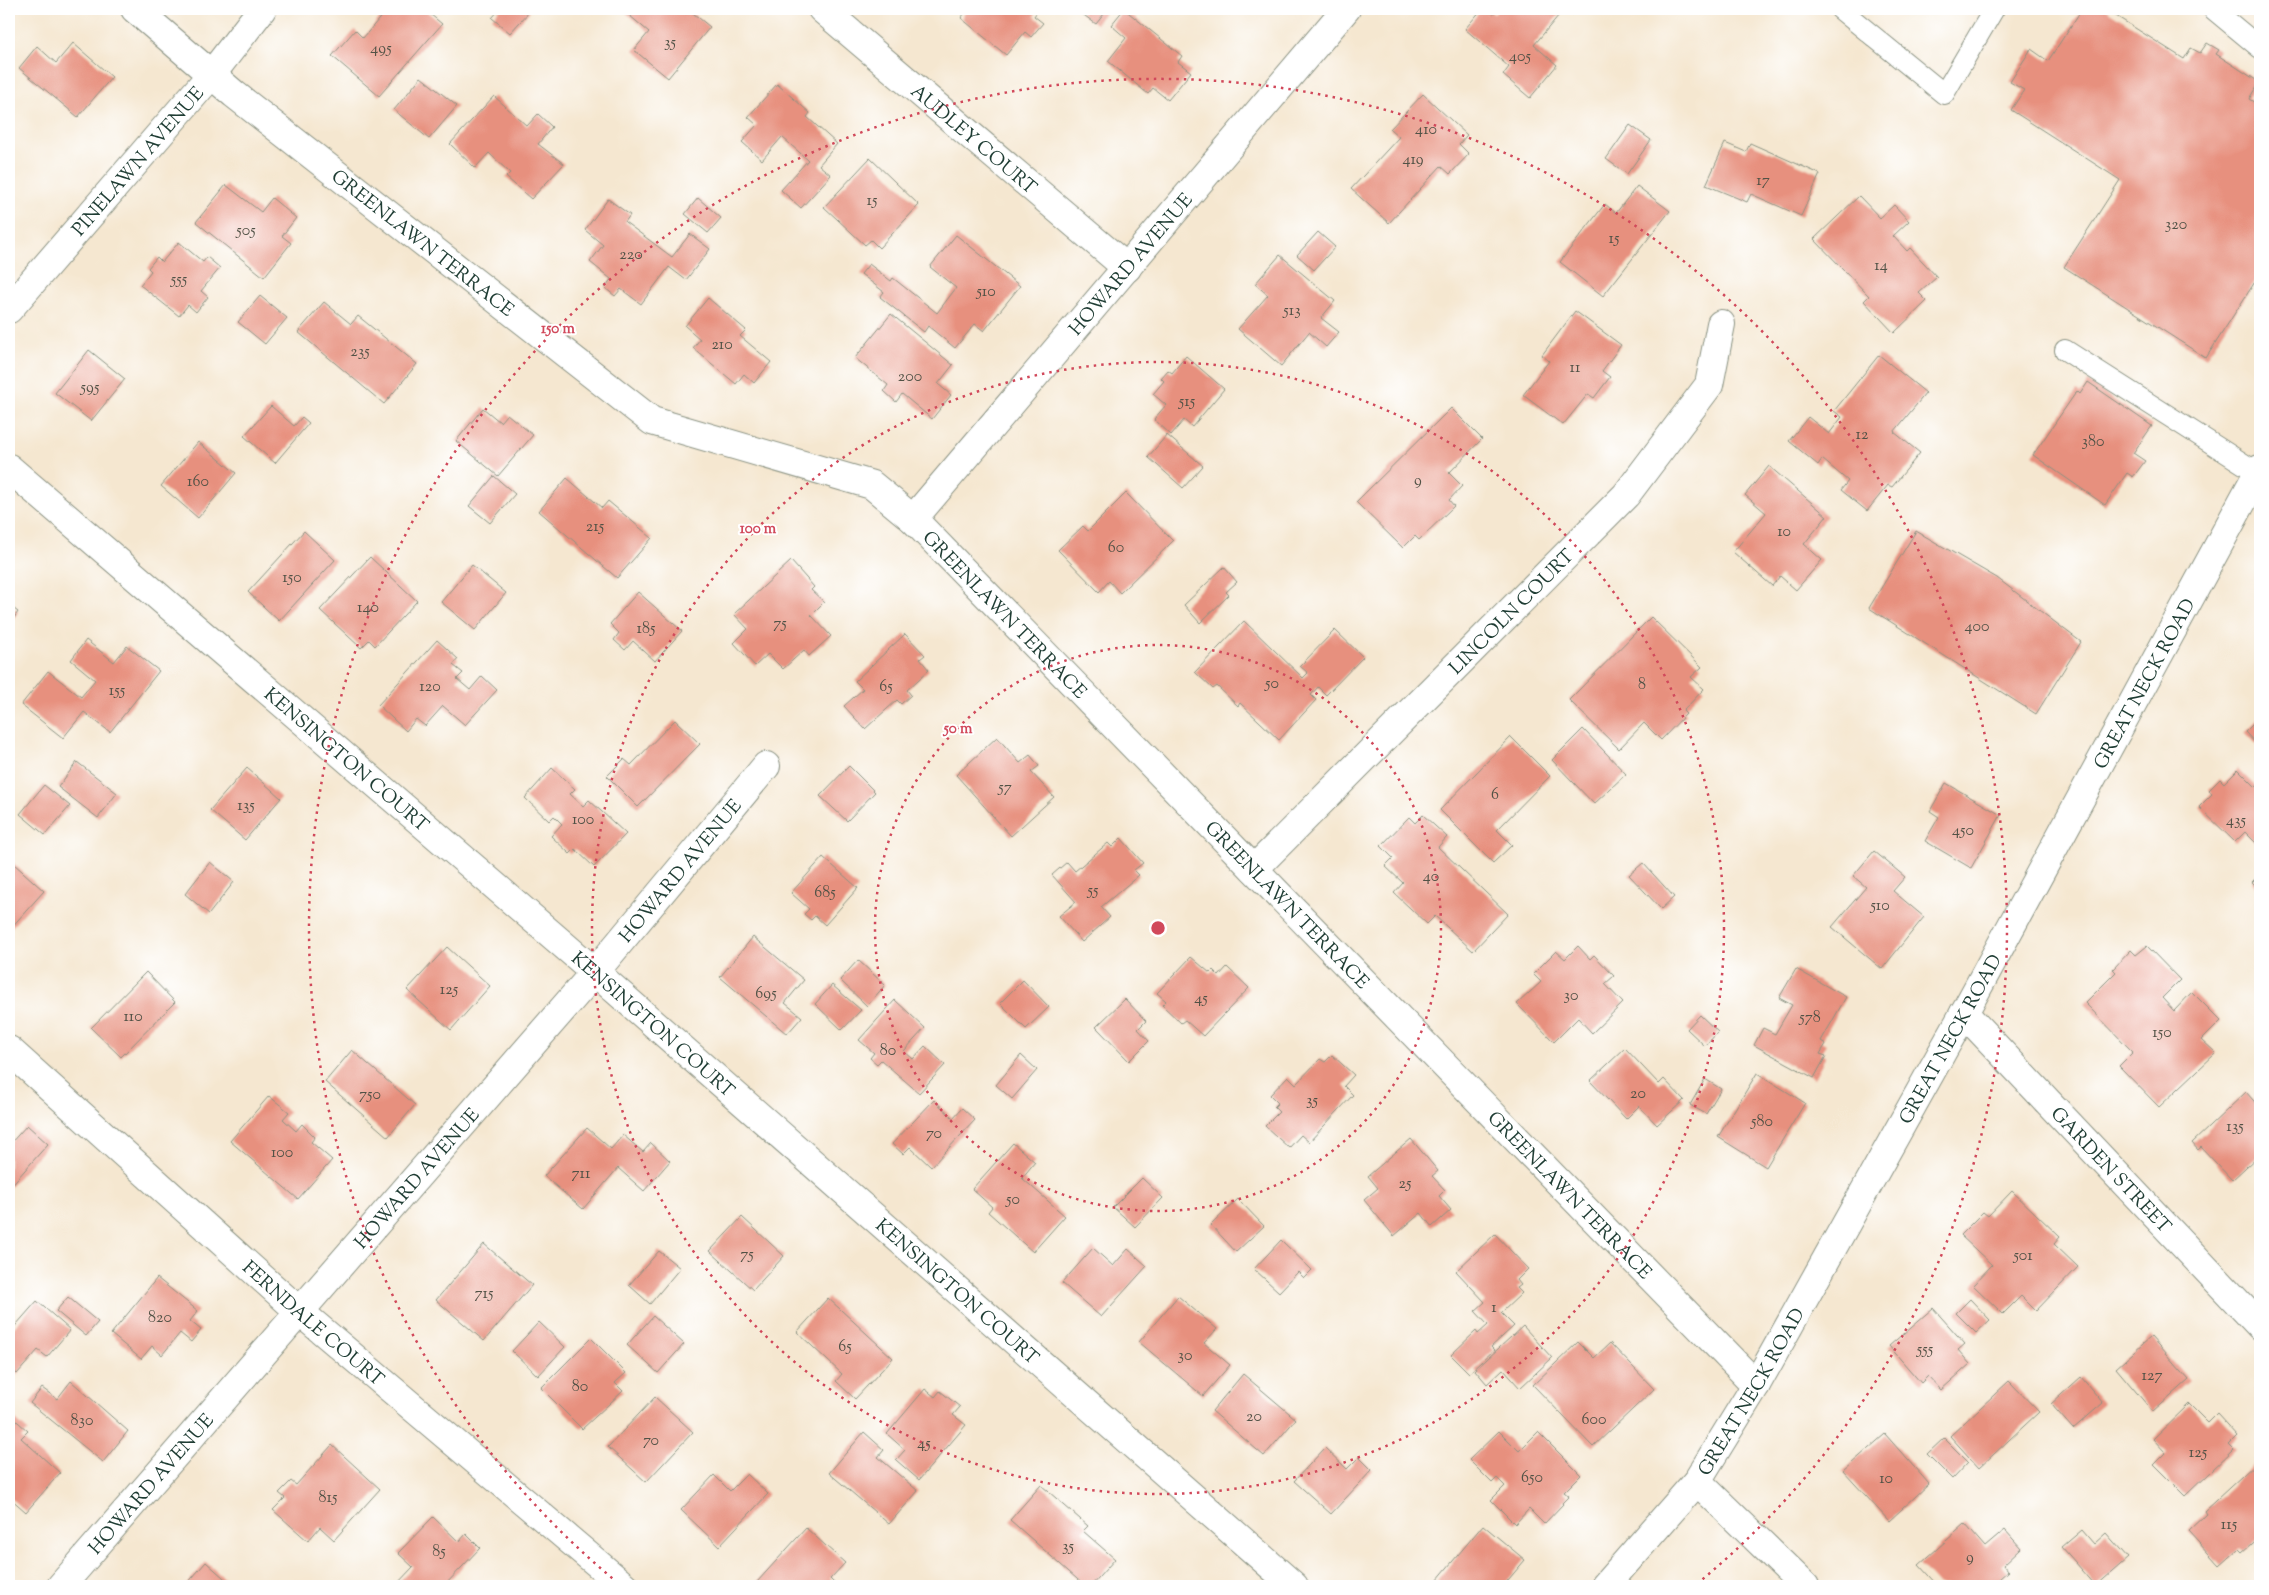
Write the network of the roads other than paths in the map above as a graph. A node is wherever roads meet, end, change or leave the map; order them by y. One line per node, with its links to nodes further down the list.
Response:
1 (135, 9): 9 (street, GREENLAWN TERRACE)
2 (262, 9): 9 (street, PINELAWN AVENUE)
3 (822, 9): 10 (street, AUDLEY COURT)
4 (1346, 9): 10 (street, HOWARD AVENUE)
5 (1840, 9): 6 (lane)
6 (1994, 9)
7 (2213, 9): 8 (lane)
8 (2260, 48)
9 (211, 75): 11 (street, PINELAWN AVENUE); 16 (street, GREENLAWN TERRACE)
10 (1127, 268): 16 (street, HOWARD AVENUE)
11 (9, 309)
12 (1721, 324): 18 (street, LINCOLN COURT)
13 (2065, 350): 15 (lane)
14 (9, 468): 19 (street, KENSINGTON COURT)
15 (2260, 472): 20 (street, GREAT NECK ROAD)
16 (913, 519): 18 (street, GREENLAWN TERRACE)
17 (766, 766): 19 (street, HOWARD AVENUE)
18 (1254, 869): 24 (street, GREENLAWN TERRACE)
19 (595, 972): 22 (street, HOWARD AVENUE); 28 (street, KENSINGTON COURT)
20 (1964, 1012): 23 (street, GARDEN STREET); 24 (street, GREAT NECK ROAD)
21 (9, 1050): 22 (street, FERNDALE COURT)
22 (300, 1312): 26 (street, HOWARD AVENUE); 27 (street, FERNDALE COURT)
23 (2260, 1326)
24 (1756, 1385): 25 (street, GREAT NECK ROAD)
25 (1697, 1481): 29 (street, GREAT NECK ROAD); 30 (street)
26 (61, 1586)
27 (624, 1586)
28 (1294, 1586)
29 (1604, 1586)
30 (1805, 1586)

